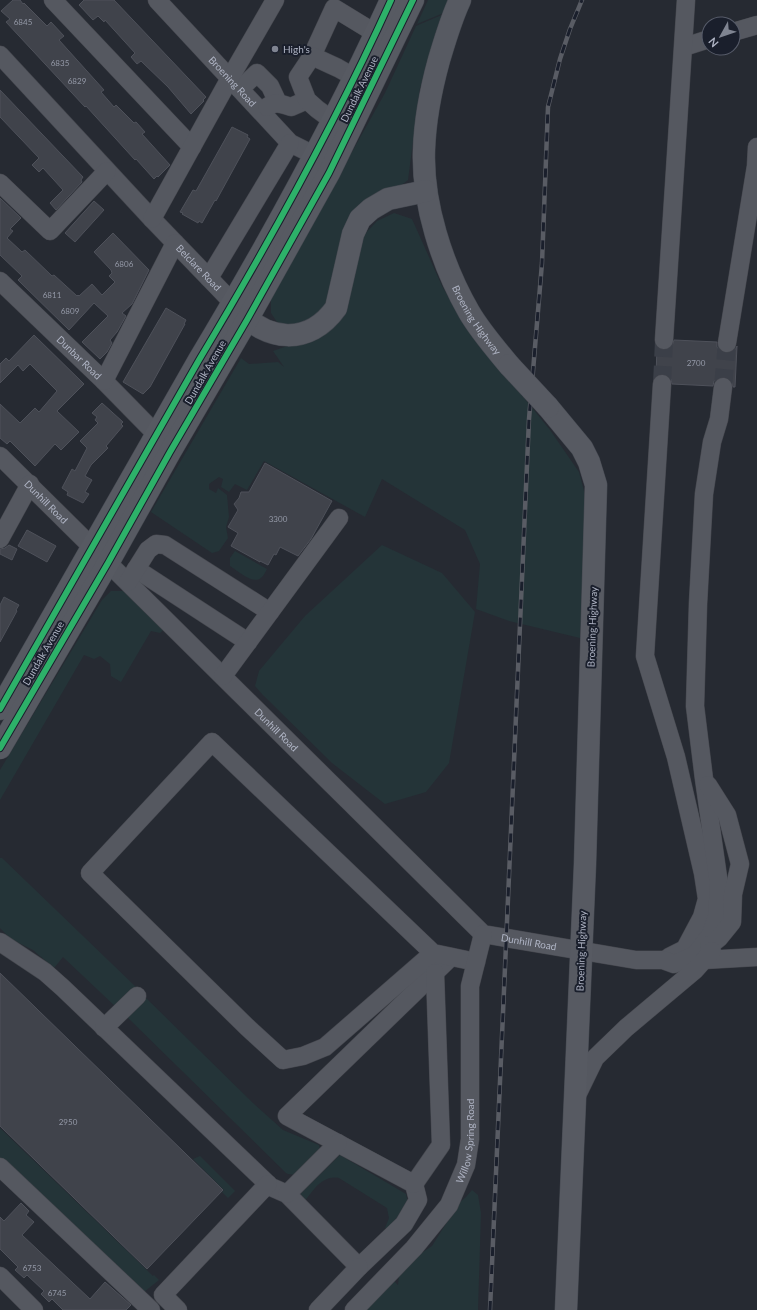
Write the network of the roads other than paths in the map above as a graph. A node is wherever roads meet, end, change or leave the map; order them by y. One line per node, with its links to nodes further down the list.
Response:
1 (53, 0): 22 (street)
2 (157, 0): 16 (street, Broening Road)
3 (275, 0): 16 (street)
4 (391, 0): 10 (main road, Dundalk Avenue)
5 (413, 0): 10 (main road, Dundalk Avenue)
6 (460, 0): 27 (main road, Broening Highway)
7 (686, 0): 12 (street)
8 (757, 25): 9 (street)
9 (741, 30)
10 (385, 37): 14 (street); 15 (main road, Dundalk Avenue); 33 (main road, Dundalk Avenue)
11 (701, 42): 12 (street)
12 (684, 47): 34 (street)
13 (0, 55): 25 (street, Belclare Road)
14 (312, 56): 15 (street); 17 (street)
15 (354, 77): 20 (main road, Dundalk Avenue)
16 (235, 84): 18 (street); 19 (street, Broening Road); 22 (street)
17 (307, 100): 18 (street); 20 (street)
18 (278, 103): 19 (street)
19 (261, 111): 21 (street, Broening Road)
20 (332, 120): 24 (main road, Dundalk Avenue)
21 (290, 143): 24 (street, Broening Road); 30 (street)
22 (192, 147): 28 (street)
23 (757, 147): 35 (street)
24 (314, 155): 32 (main road, Dundalk Avenue)
25 (107, 171): 26 (street); 28 (street, Belclare Road)
26 (0, 183)
27 (426, 191): 33 (main road, Belclare Road); 55 (main road, Broening Highway, bridge)
28 (152, 219): 29 (street, Belclare Road)
29 (175, 243): 30 (street, Belclare Road); 36 (street)
30 (209, 278): 32 (street, Belclare Road)
31 (0, 281): 36 (street, Dunbar Road)
32 (233, 303): 33 (main road, Belclare Road); 39 (main road, Dundalk Avenue)
33 (247, 320): 45 (main road, Dundalk Avenue)
34 (664, 340)
35 (726, 343)
36 (104, 381): 39 (street, Dunbar Road)
37 (662, 384): 57 (street)
38 (723, 387): 52 (street)
39 (157, 435): 44 (main road, Dundalk Avenue)
40 (0, 456): 41 (street, Dunhill Road)
41 (30, 484): 43 (street); 44 (street, Dunhill Road)
42 (339, 518): 47 (street)
43 (0, 539)
44 (93, 547): 45 (street, Dunhill Road); 50 (main road, Dundalk Avenue)
45 (108, 563): 46 (street, Dunhill Road); 51 (main road, Dundalk Avenue)
46 (132, 576): 47 (street); 48 (street); 49 (street, Dunhill Road)
47 (270, 612): 48 (street)
48 (248, 642): 49 (street)
49 (223, 676): 53 (street, Dunhill Road)
50 (0, 709)
51 (0, 748)
52 (704, 779): 57 (street); 57 (street)
53 (484, 934): 55 (street, Dunhill Road); 60 (street, Willow Spring Road)
54 (0, 942): 63 (street)
55 (581, 950): 57 (street, Dunhill Road); 64 (main road, Broening Highway)
56 (433, 953): 56 (street); 58 (street)
57 (695, 955): 59 (street); 64 (street)
58 (451, 957): 60 (street); 61 (street)
59 (757, 957)
60 (476, 962): 76 (street, Willow Spring Road)
61 (435, 973): 65 (street); 68 (street)
62 (136, 996): 63 (street)
63 (104, 1028): 67 (street)
64 (576, 1098): 77 (main road, Broening Highway)
65 (338, 1143): 68 (street); 69 (street)
66 (0, 1167): 73 (street)
67 (268, 1184): 69 (street); 74 (street)
68 (414, 1184): 70 (street)
69 (287, 1194): 70 (street)
70 (359, 1266): 75 (street)
71 (0, 1276): 72 (street)
72 (34, 1310)
73 (151, 1310)
74 (178, 1310)
75 (318, 1310)
76 (354, 1310)
77 (566, 1310)

